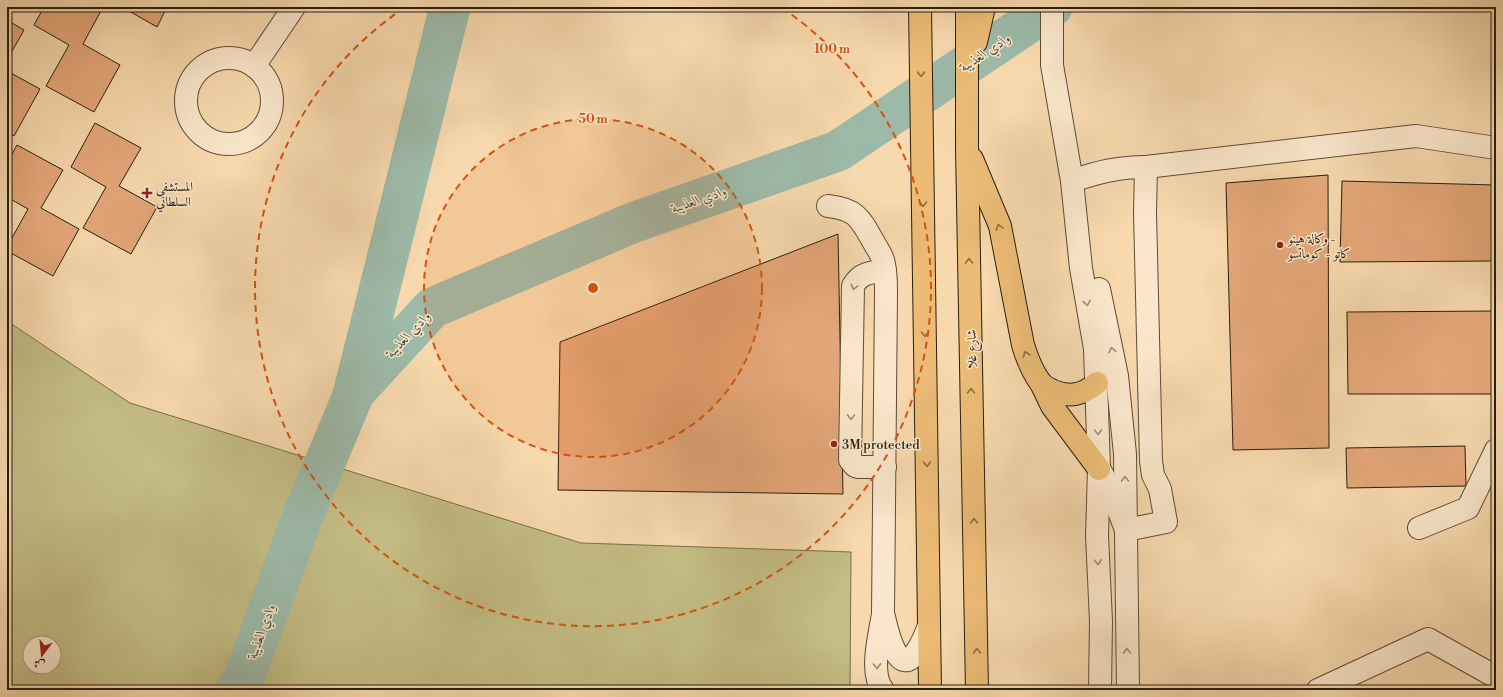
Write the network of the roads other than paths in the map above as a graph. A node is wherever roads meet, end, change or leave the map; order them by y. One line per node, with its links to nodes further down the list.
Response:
1 (294, 7): 8 (street)
2 (911, 7): 7 (street)
3 (920, 7): 7 (main road)
4 (967, 7): 9 (main road, شارع غلا)
5 (984, 7): 9 (main road)
6 (1052, 7): 13 (street)
7 (921, 46): 24 (main road, one-way to 24)
8 (254, 66)
9 (966, 90): 10 (main road, شارع غلا)
10 (967, 148): 17 (main road, one-way to 10); 28 (main road, شارع غلا, one-way to 10)
11 (1496, 148): 12 (street)
12 (1146, 167): 13 (street); 22 (street)
13 (1072, 181): 16 (street, one-way to 16); 22 (street, one-way to 13)
14 (828, 206): 15 (street)
15 (885, 271): 19 (street); 19 (street, one-way to 19)
16 (1097, 383): 17 (main road); 20 (street, one-way to 20)
17 (1041, 384): 20 (main road)
18 (1496, 450): 21 (street)
19 (884, 467): 23 (street)
20 (1099, 469): 22 (street); 29 (street, one-way to 29)
21 (1419, 528)
22 (1126, 530): 30 (street, one-way to 22)
23 (883, 614): 24 (street); 26 (street, one-way to 26)
24 (929, 625): 27 (main road)
25 (1496, 676): 31 (street)
26 (884, 690)
27 (930, 690)
28 (977, 690)
29 (1100, 690)
30 (1128, 690)
31 (1318, 690)

